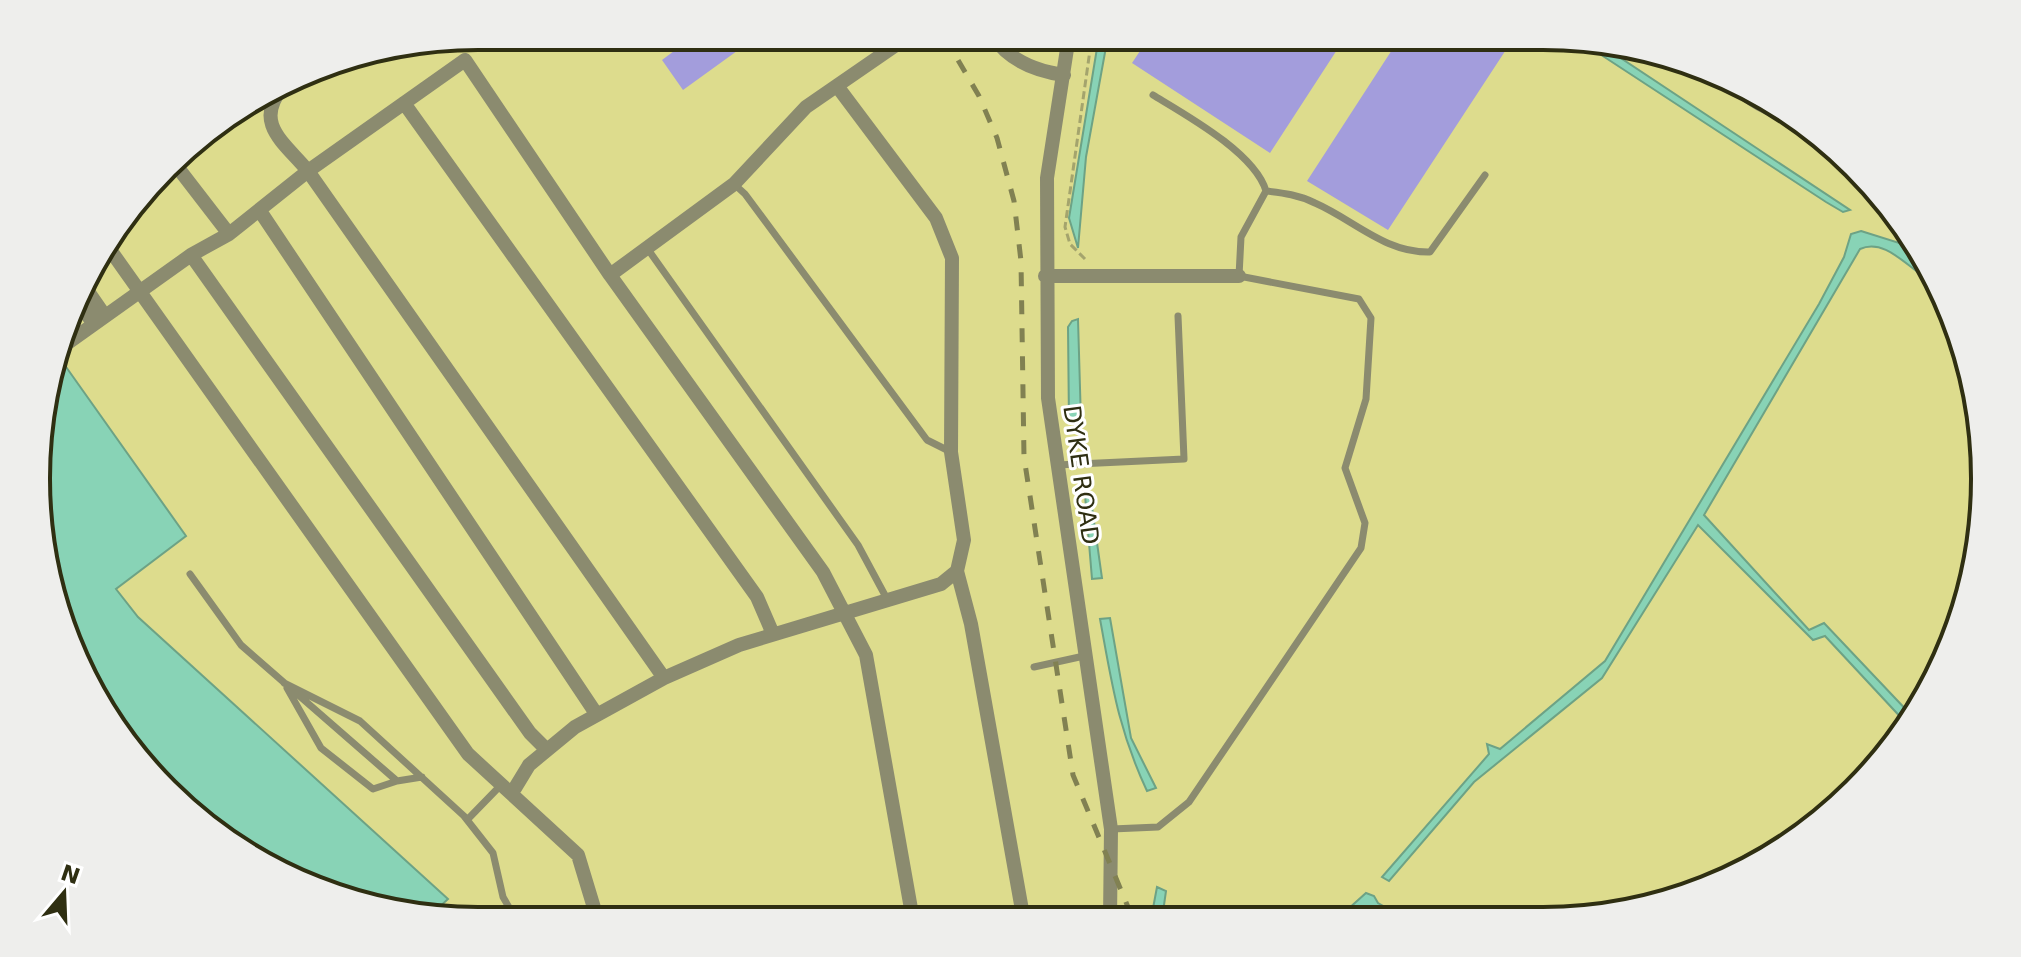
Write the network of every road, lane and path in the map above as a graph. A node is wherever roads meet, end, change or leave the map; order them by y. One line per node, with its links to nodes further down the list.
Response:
1 (889, 50): 6 (street)
2 (1007, 50): 5 (street)
3 (1067, 50): 5 (street, DYKE ROAD)
4 (1090, 50): 23 (path)
5 (1064, 75): 21 (street, DYKE ROAD)
6 (837, 86): 13 (street); 27 (street)
7 (1153, 95): 14 (lane)
8 (404, 103): 11 (street); 20 (street); 33 (street)
9 (270, 104): 11 (street)
10 (181, 171): 16 (street)
11 (308, 171): 15 (street); 36 (street)
12 (1485, 175): 14 (lane)
13 (734, 184): 17 (street); 27 (lane)
14 (1266, 191): 22 (lane)
15 (260, 211): 16 (street); 38 (street)
16 (229, 234): 19 (street)
17 (647, 248): 20 (street); 31 (lane)
18 (113, 254): 24 (street)
19 (191, 255): 24 (street); 39 (street)
20 (610, 275): 32 (street)
21 (1045, 276): 23 (street); 28 (street, DYKE ROAD)
22 (1239, 276): 23 (street); 44 (lane)
23 (1090, 278)
24 (140, 292): 26 (street); 42 (street)
25 (1178, 316): 28 (lane)
26 (84, 327)
27 (951, 452): 29 (street)
28 (1057, 465): 34 (street, DYKE ROAD)
29 (957, 571): 31 (street); 48 (street)
30 (190, 574): 37 (lane)
31 (888, 601): 32 (street)
32 (847, 612): 33 (street); 47 (street)
33 (773, 634): 36 (street)
34 (1084, 656): 35 (lane); 44 (street, DYKE ROAD)
35 (1034, 667)
36 (664, 678): 38 (street)
37 (284, 683): 40 (lane); 41 (lane); 41 (lane)
38 (597, 715): 39 (street)
39 (547, 750): 42 (street)
40 (422, 777): 41 (lane); 43 (lane)
41 (397, 781)
42 (507, 788): 43 (lane); 46 (street)
43 (467, 820): 45 (lane)
44 (1111, 829): 49 (street, DYKE ROAD)
45 (509, 907)
46 (594, 907)
47 (911, 907)
48 (1021, 907)
49 (1110, 907)

